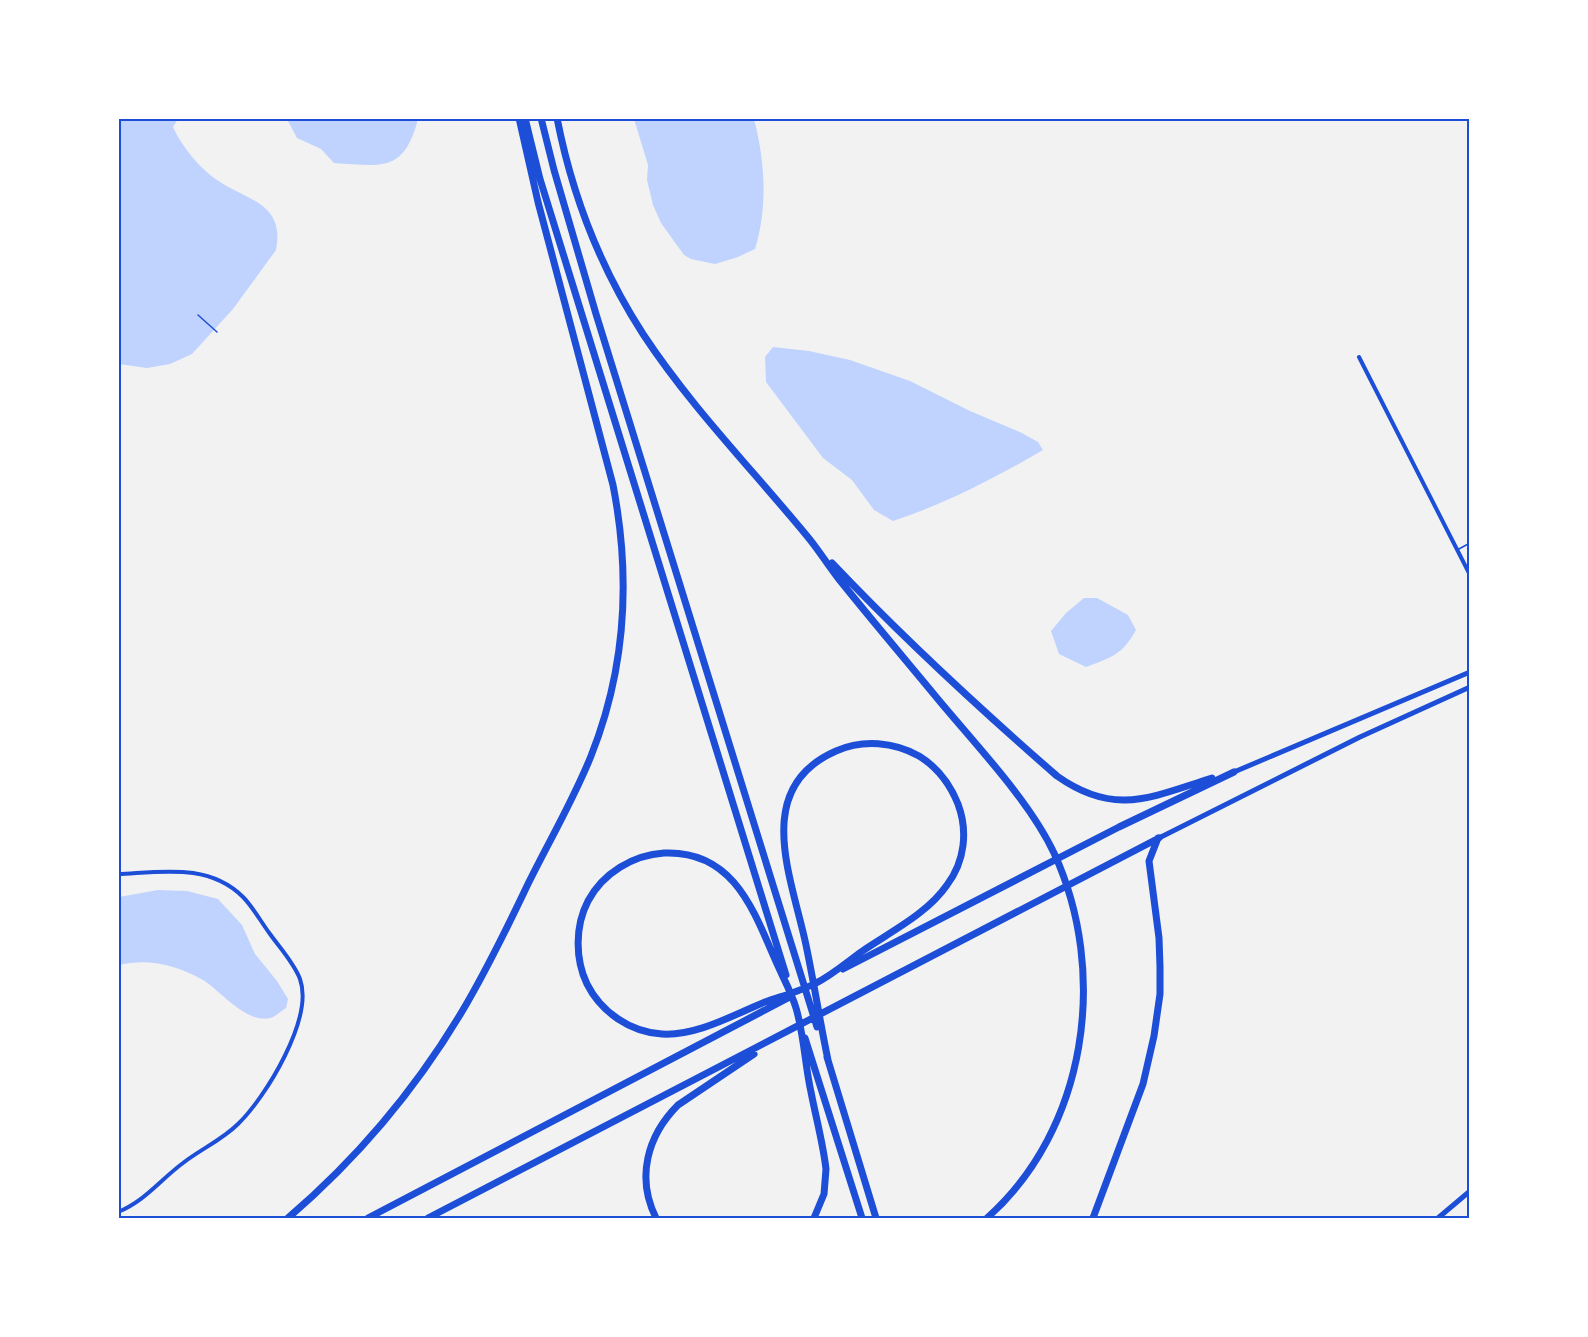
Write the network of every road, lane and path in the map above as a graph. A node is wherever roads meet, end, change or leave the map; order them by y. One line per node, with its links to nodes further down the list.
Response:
1 (519, 118): 24 (highway)
2 (525, 118): 17 (highway)
3 (541, 118): 20 (highway)
4 (556, 118): 8 (highway)
5 (198, 315): 6 (path)
6 (217, 332)
7 (1359, 357): 10 (street)
8 (807, 536): 14 (highway); 31 (highway)
9 (1470, 543): 10 (lane)
10 (1457, 550): 11 (street)
11 (1470, 575)
12 (1470, 672): 14 (main road)
13 (1470, 687): 15 (main road)
14 (1234, 771): 18 (highway)
15 (1159, 838): 19 (highway); 32 (highway)
16 (118, 874): 23 (street)
17 (778, 958): 18 (highway); 21 (highway)
18 (817, 982): 20 (highway); 25 (highway)
19 (780, 1036): 26 (highway); 27 (highway)
20 (828, 1060): 30 (highway)
21 (810, 1069): 28 (highway); 29 (highway)
22 (1470, 1191): 33 (main road)
23 (118, 1212)
24 (288, 1218)
25 (368, 1218)
26 (428, 1218)
27 (656, 1218)
28 (814, 1218)
29 (862, 1218)
30 (876, 1218)
31 (987, 1218)
32 (1093, 1218)
33 (1437, 1218)

